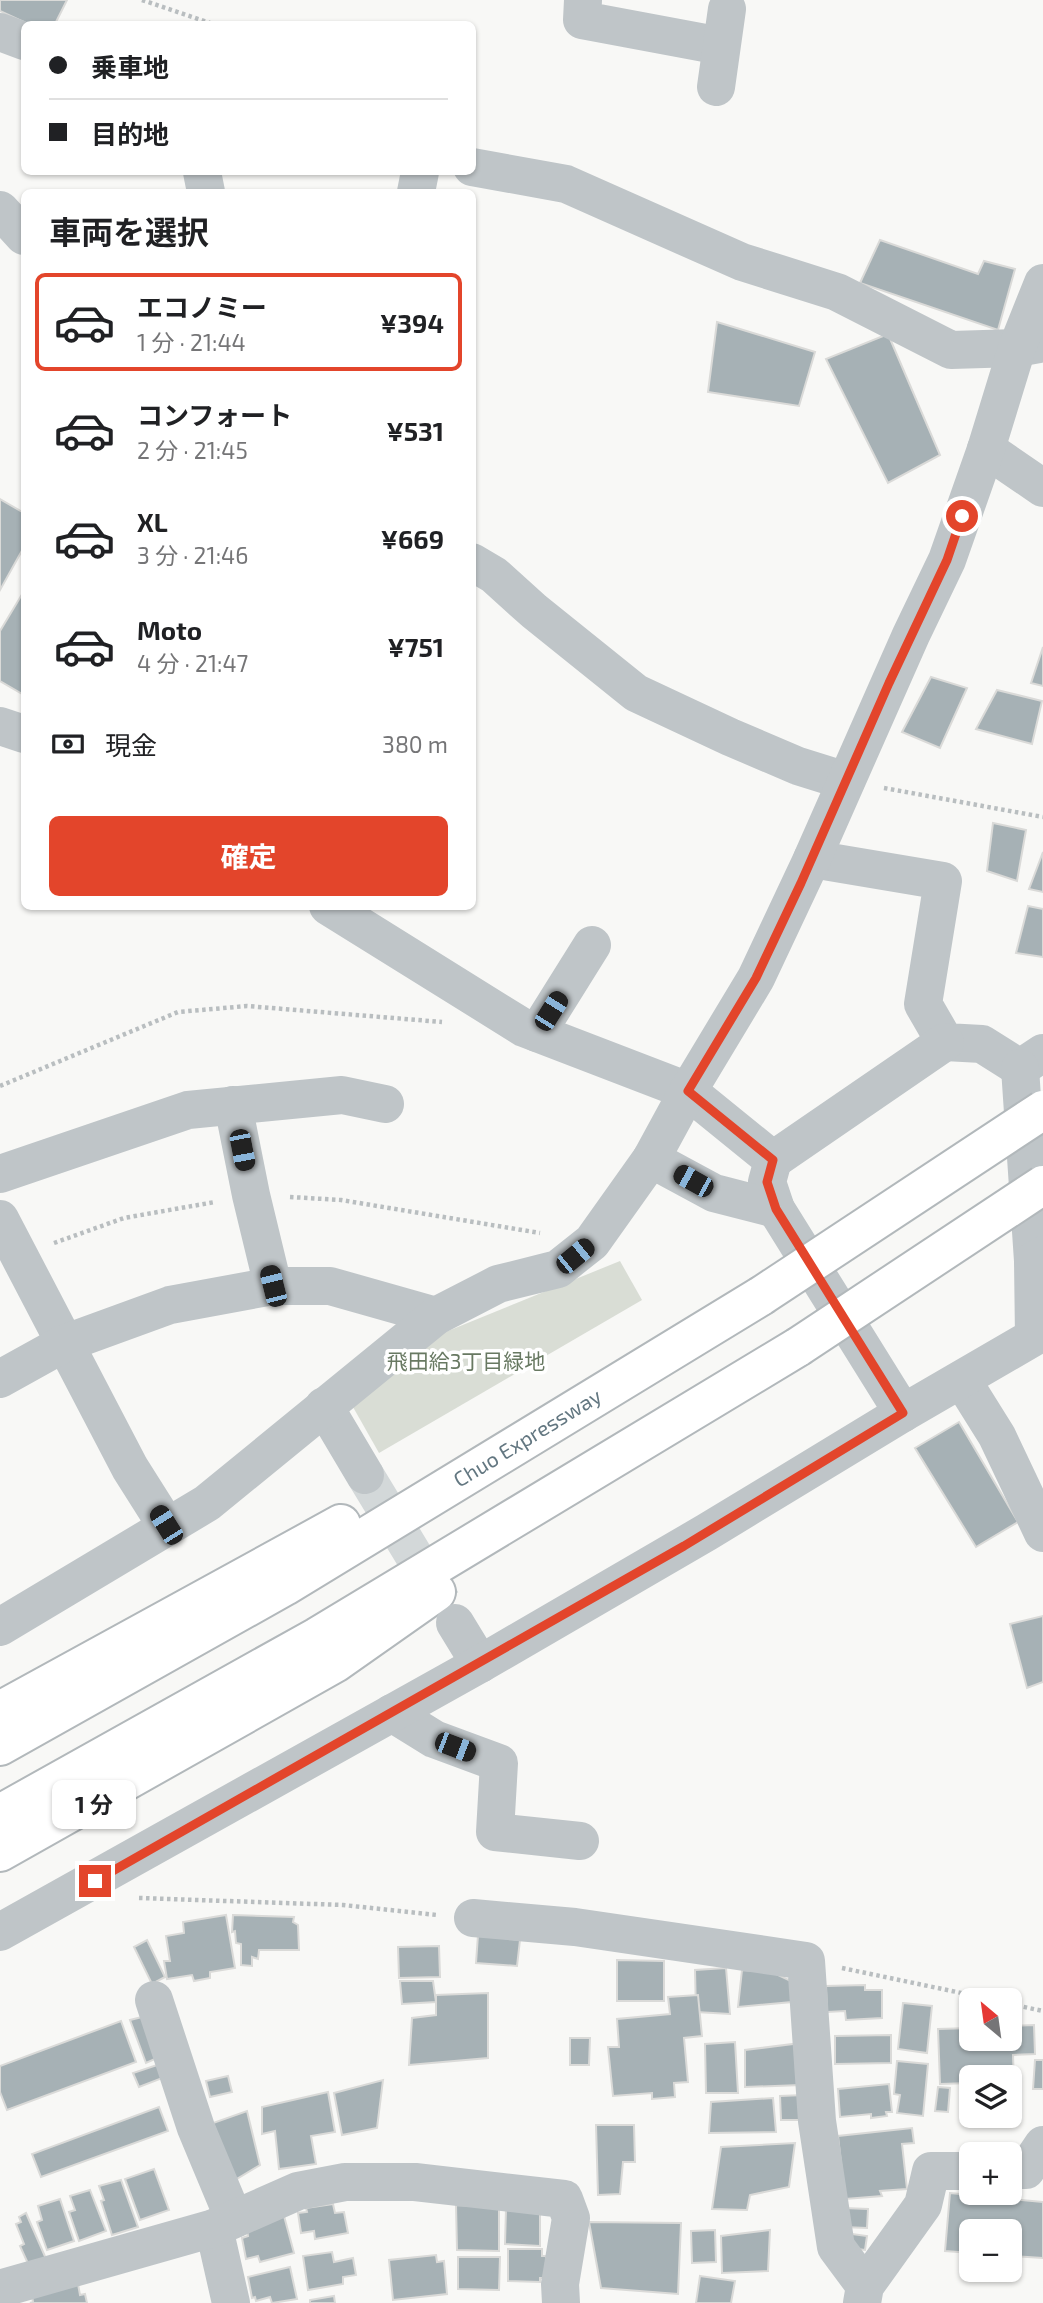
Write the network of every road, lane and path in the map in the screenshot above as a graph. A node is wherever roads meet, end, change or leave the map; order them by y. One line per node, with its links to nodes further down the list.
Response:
1 (142, 0): 4 (path)
2 (583, 0): 7 (street)
3 (727, 9): 7 (street)
4 (204, 21)
5 (0, 32): 6 (street)
6 (21, 40)
7 (721, 46): 8 (street)
8 (716, 87)
9 (476, 168): 13 (street)
10 (0, 210): 11 (street)
11 (21, 233)
12 (1043, 283): 13 (street)
13 (1030, 345): 14 (street)
14 (986, 449): 15 (street); 19 (street)
15 (1043, 488)
16 (476, 564): 19 (street)
17 (0, 726): 18 (street)
18 (21, 733)
19 (846, 781): 20 (path); 21 (street)
20 (1043, 817)
21 (812, 859): 26 (street); 29 (street)
22 (334, 910): 25 (street)
23 (592, 945): 25 (street)
24 (454, 1023): 28 (path)
25 (537, 1033): 29 (street)
26 (946, 1042): 27 (street); 34 (street)
27 (1031, 1060): 39 (street)
28 (0, 1086)
29 (688, 1091): 33 (street); 34 (street)
30 (385, 1104): 31 (street)
31 (233, 1105): 35 (street); 40 (street)
32 (1043, 1110): 42 (highway, Chuo Expressway, bridge)
33 (651, 1159): 37 (street); 41 (street)
34 (773, 1160): 37 (street)
35 (0, 1174)
36 (1043, 1185): 46 (highway, bridge)
37 (776, 1209): 48 (street)
38 (0, 1219): 43 (street)
39 (1038, 1258): 45 (street)
40 (273, 1286): 41 (street); 43 (street)
41 (436, 1317): 47 (street)
42 (713, 1326): 55 (highway); 57 (highway, Chuo Expressway)
43 (64, 1344): 44 (street); 50 (street)
44 (0, 1379)
45 (962, 1380): 48 (street); 51 (street)
46 (737, 1384): 58 (highway); 60 (highway)
47 (324, 1406): 49 (street); 50 (street)
48 (903, 1413): 54 (street)
49 (365, 1475)
50 (166, 1525): 53 (street)
51 (1043, 1533)
52 (455, 1623): 54 (street)
53 (0, 1628)
54 (480, 1664): 56 (street)
55 (0, 1711)
56 (392, 1713): 59 (street); 61 (street)
57 (0, 1746)
58 (0, 1814)
59 (580, 1841)
60 (0, 1852)
61 (95, 1881): 62 (path); 63 (street)
62 (473, 1918): 64 (street)
63 (0, 1932)
64 (806, 1961): 65 (path); 74 (street)
65 (959, 1993)
66 (154, 2000): 72 (street)
67 (1022, 2007): 68 (path)
68 (1043, 2011)
69 (1043, 2146): 70 (street)
70 (1022, 2170)
71 (959, 2171): 74 (street)
72 (224, 2223): 73 (street); 75 (street); 76 (street)
73 (3, 2288)
74 (864, 2295)
75 (231, 2303)
76 (561, 2303)

